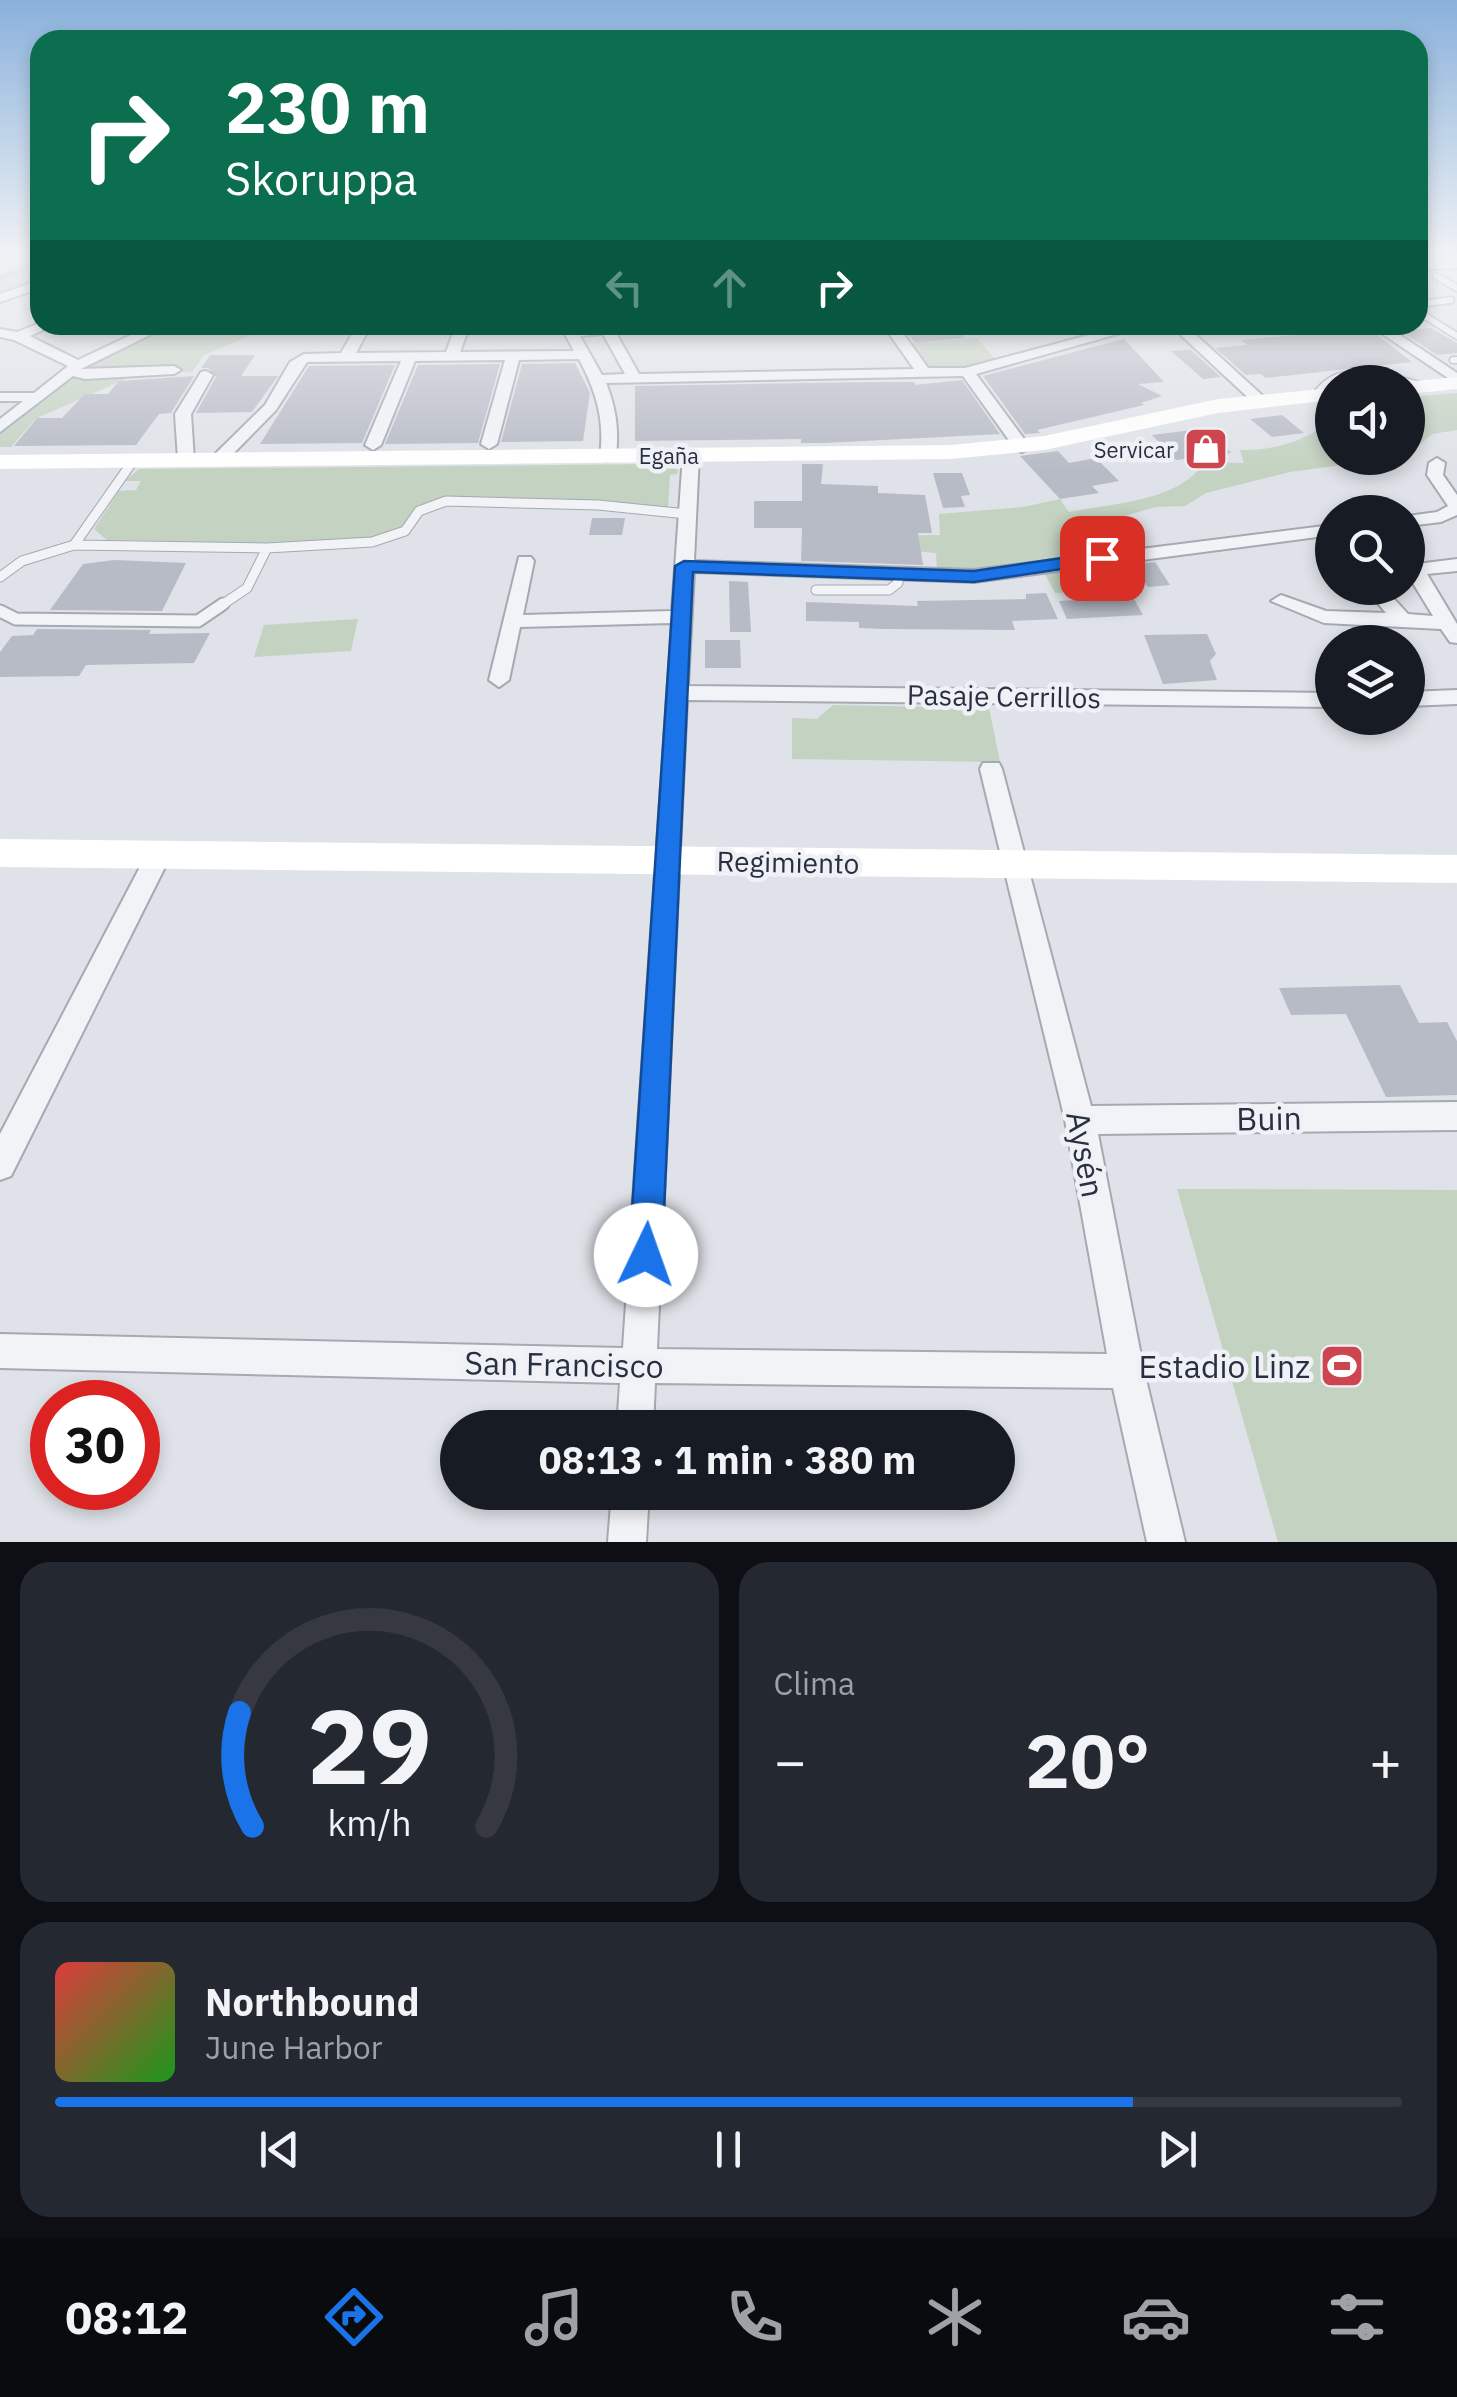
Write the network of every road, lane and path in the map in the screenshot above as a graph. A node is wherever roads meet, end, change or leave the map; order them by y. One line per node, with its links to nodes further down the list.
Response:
1 (30, 331): 12 (street)
2 (0, 333): 12 (street)
3 (143, 335): 18 (street)
4 (359, 335): 15 (street)
5 (459, 335): 17 (street)
6 (572, 335): 14 (street)
7 (611, 335): 23 (street)
8 (897, 335): 22 (street)
9 (1105, 335): 20 (street)
10 (1188, 335): 30 (street)
11 (1390, 335): 25 (street)
12 (18, 336): 18 (street)
13 (513, 355): 14 (street); 17 (street); 32 (street)
14 (583, 355): 24 (street)
15 (347, 356): 16 (street); 39 (street)
16 (410, 356): 17 (street); 33 (street)
17 (452, 356)
18 (75, 368): 19 (street); 28 (street)
19 (174, 370)
20 (967, 372): 22 (street); 34 (street)
21 (206, 374): 38 (street)
22 (925, 374): 23 (street)
23 (634, 378): 24 (street)
24 (597, 379): 36 (street)
25 (1457, 381): 26 (main road)
26 (1425, 386)
27 (1315, 396): 30 (main road, Egaña)
28 (34, 397): 29 (street); 31 (street)
29 (0, 398)
30 (1259, 400): 34 (main road, Egaña)
31 (0, 427)
32 (490, 444)
33 (373, 445)
34 (1022, 447): 35 (main road, Egaña)
35 (691, 455): 36 (main road, Egaña); 43 (street)
36 (608, 456): 39 (main road, Egaña)
37 (132, 460): 38 (main road, Egaña); 40 (main road, Egaña); 46 (lane)
38 (186, 460): 39 (main road, Egaña)
39 (218, 460)
40 (0, 462)
41 (1437, 463): 42 (street)
42 (1457, 507): 44 (street)
43 (687, 514): 47 (lane); 50 (street)
44 (1425, 519)
45 (1315, 532): 52 (street)
46 (74, 545): 47 (lane); 53 (lane)
47 (267, 548): 58 (lane)
48 (524, 561): 61 (street)
49 (1457, 565): 51 (street)
50 (684, 566): 52 (street); 59 (street)
51 (1425, 567)
52 (898, 574): 55 (lane)
53 (0, 578)
54 (1425, 586): 62 (street)
55 (816, 590)
56 (1281, 601): 60 (street)
57 (1389, 605): 60 (street)
58 (0, 610)
59 (681, 617): 61 (street); 64 (street)
60 (1402, 620): 62 (street)
61 (511, 622): 63 (street)
62 (1450, 630)
63 (499, 680)
64 (676, 693): 67 (street, Pasaje Cerrillos); 71 (street)
65 (1457, 696): 66 (street)
66 (1425, 697)
67 (1315, 700)
68 (992, 769): 72 (street, Aysén)
69 (0, 853): 70 (main road, Regimiento)
70 (159, 855): 71 (main road, Regimiento); 76 (street)
71 (666, 860): 72 (main road, Regimiento); 78 (street)
72 (1018, 864): 73 (main road, Regimiento); 75 (street, Aysén)
73 (1457, 869)
74 (1457, 1116): 75 (street, Buin)
75 (1080, 1120): 79 (street, Aysén)
76 (0, 1164)
77 (0, 1351): 78 (street, San Francisco)
78 (640, 1366): 79 (street, San Francisco); 80 (street)
79 (1128, 1370): 83 (street, Aysén)
80 (636, 1410)
81 (629, 1510): 82 (street)
82 (627, 1542)
83 (1166, 1542)

